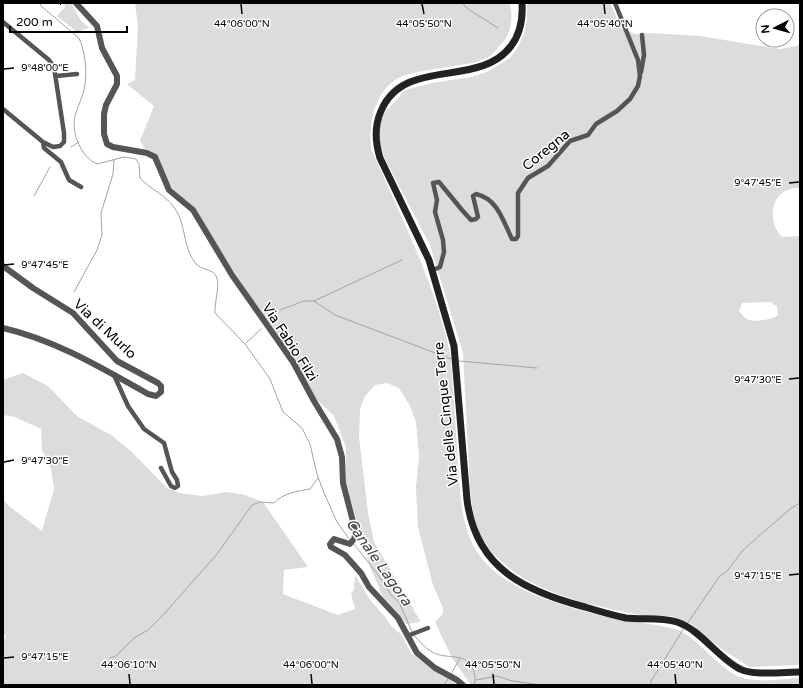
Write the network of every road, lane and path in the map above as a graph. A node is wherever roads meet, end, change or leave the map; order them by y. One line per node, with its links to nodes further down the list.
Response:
1 (76, 3): 18 (street, Via Fabio Filzi)
2 (522, 3): 13 (main road, Via delle Cinque Terre)
3 (615, 3): 8 (street, Coregna)
4 (3, 22): 7 (street)
5 (642, 35): 8 (street)
6 (77, 74): 7 (street)
7 (56, 76): 10 (street)
8 (640, 76): 13 (street, Coregna)
9 (3, 109): 10 (street)
10 (43, 142): 11 (street)
11 (81, 187)
12 (3, 266): 15 (street, Via di Murlo)
13 (432, 270): 19 (main road, Via delle Cinque Terre)
14 (3, 328): 15 (street, Via di Murlo)
15 (114, 375): 16 (street)
16 (162, 468)
17 (428, 628): 18 (street)
18 (412, 635): 20 (street, Via Fabio Filzi)
19 (800, 672)
20 (463, 685)

